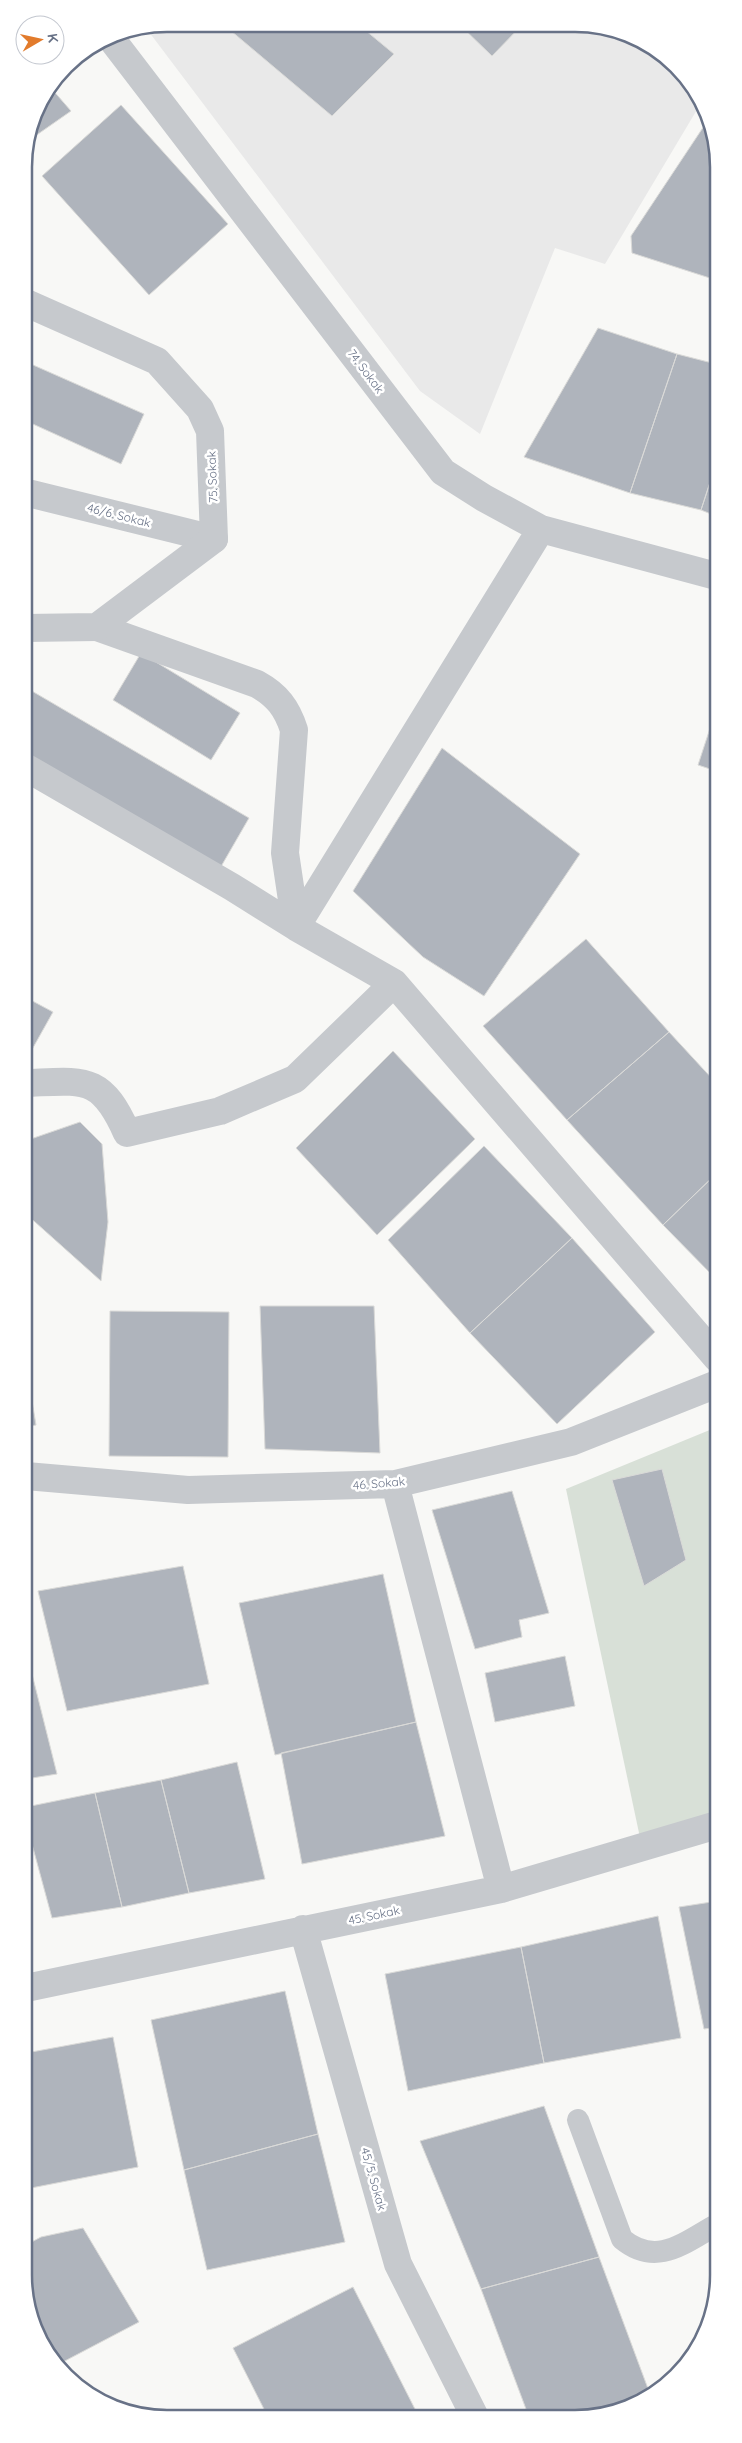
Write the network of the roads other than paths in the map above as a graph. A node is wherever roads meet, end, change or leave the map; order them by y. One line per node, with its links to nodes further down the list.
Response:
1 (115, 43): 4 (street, 74. Sokak)
2 (33, 306): 5 (street, 75. Sokak)
3 (33, 494): 5 (street, 46/6. Sokak)
4 (541, 529): 6 (street, 74. Sokak); 10 (street)
5 (214, 538): 7 (street)
6 (710, 574)
7 (97, 626): 8 (street); 10 (street)
8 (33, 628)
9 (33, 771): 10 (street)
10 (296, 927): 11 (street)
11 (394, 983): 12 (street); 13 (street)
12 (33, 1083)
13 (709, 1349)
14 (709, 1387): 16 (street, 46. Sokak)
15 (32, 1477): 16 (street, 46. Sokak)
16 (395, 1484): 18 (street)
17 (709, 1827): 18 (street, 45. Sokak)
18 (501, 1889): 19 (street, 45. Sokak)
19 (303, 1929): 20 (street, 45. Sokak); 23 (street, 45/5. Sokak)
20 (32, 1987)
21 (578, 2120): 22 (lane)
22 (709, 2229)
23 (473, 2410)

